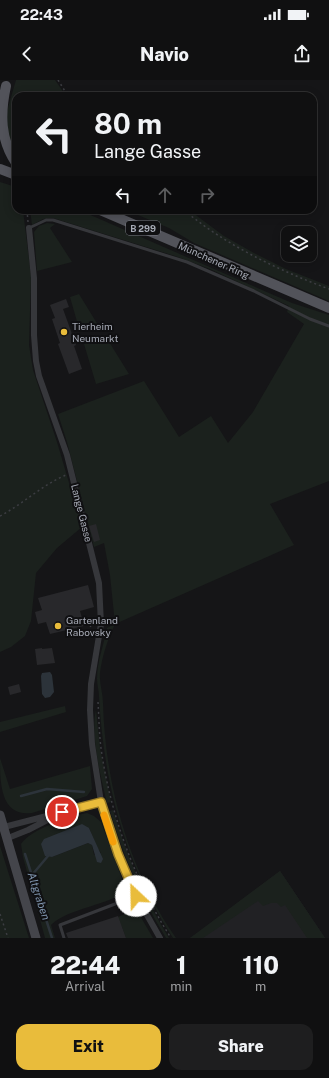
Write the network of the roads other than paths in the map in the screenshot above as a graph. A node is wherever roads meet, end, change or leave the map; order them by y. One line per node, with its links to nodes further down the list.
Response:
1 (7, 83): 2 (main road); 3 (main road)
2 (0, 95)
3 (12, 156)
4 (0, 169): 5 (main road)
5 (12, 174)
6 (109, 214): 8 (main road, Münchener Ring / B 299)
7 (29, 228): 9 (lane); 10 (street, Lange Gasse)
8 (329, 308)
9 (329, 326)
10 (101, 802): 11 (street); 15 (street, Lange Gasse)
11 (62, 812): 13 (street); 14 (street)
12 (0, 815): 13 (main road)
13 (4, 827): 14 (main road)
14 (8, 838): 16 (main road)
15 (136, 896): 17 (lane); 18 (street, Lange Gasse)
16 (36, 938)
17 (64, 938)
18 (160, 938)

